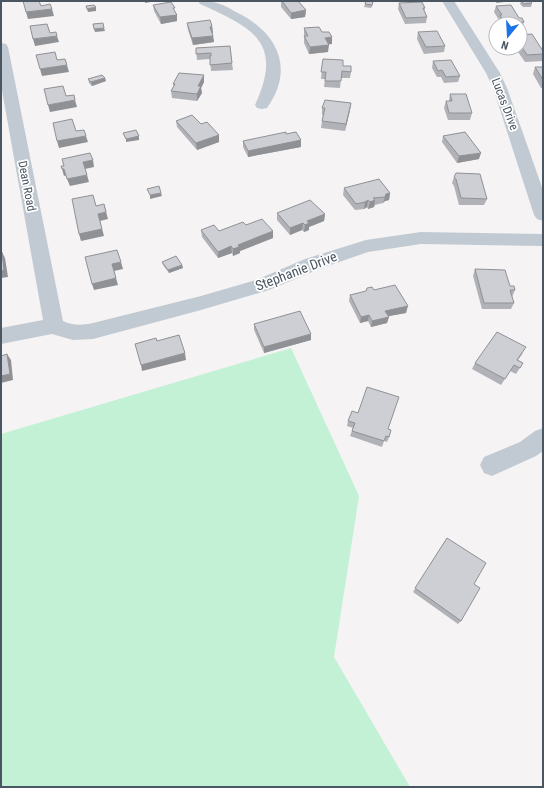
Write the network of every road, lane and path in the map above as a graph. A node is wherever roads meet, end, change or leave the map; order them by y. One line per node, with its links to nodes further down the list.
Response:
1 (204, 1): 4 (street)
2 (448, 1): 5 (street, Lucas Drive)
3 (1, 47): 7 (street, Dean Road)
4 (262, 105)
5 (543, 215)
6 (543, 240): 7 (street, Stephanie Drive)
7 (54, 326): 8 (street)
8 (1, 336)
9 (543, 438): 10 (street)
10 (492, 466)

